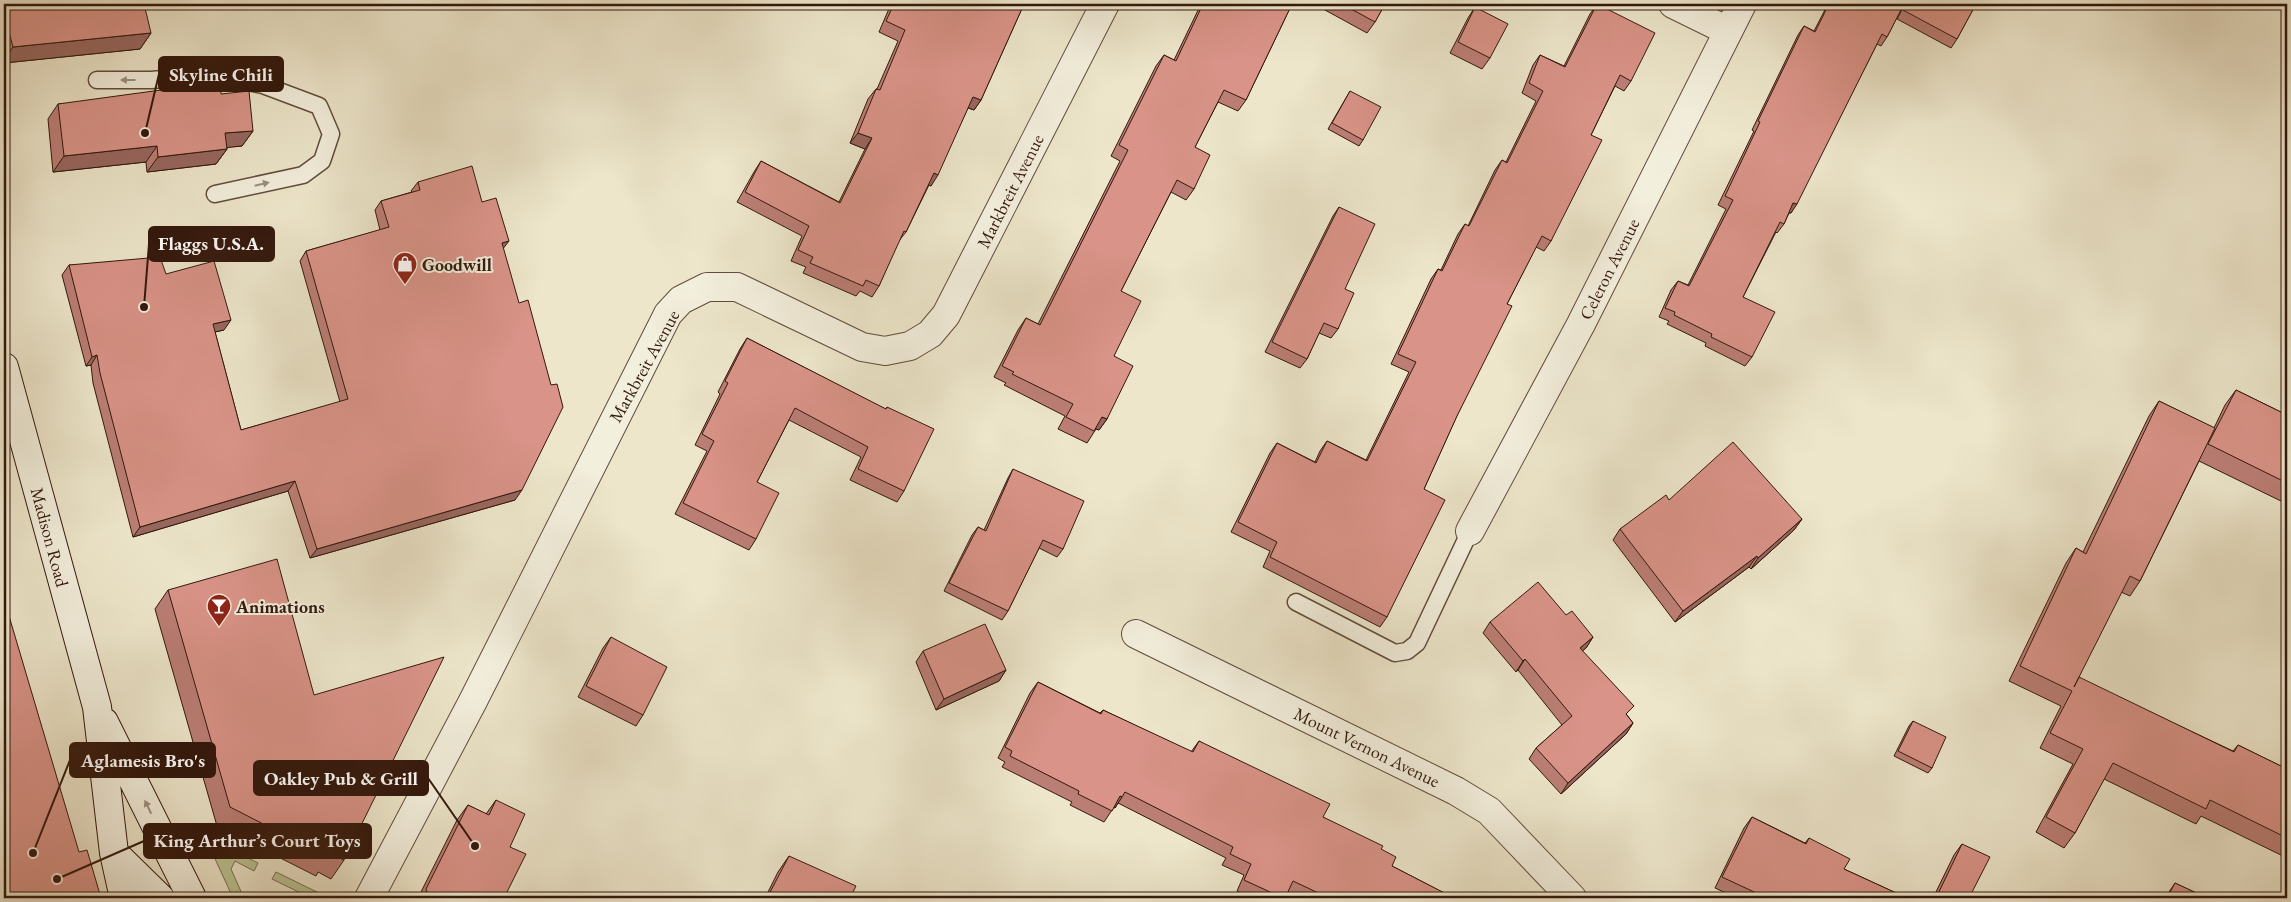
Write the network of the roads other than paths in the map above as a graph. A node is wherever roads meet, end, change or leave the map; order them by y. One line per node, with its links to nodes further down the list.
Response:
1 (1105, 4): 16 (street, Markbreit Avenue)
2 (1673, 4): 4 (street)
3 (1742, 4): 4 (street, Celeron Avenue)
4 (1728, 31): 8 (street, Celeron Avenue)
5 (97, 80): 6 (lane, one-way to 5)
6 (215, 194)
7 (4, 367): 11 (street, Madison Road)
8 (1470, 531): 9 (lane)
9 (1296, 602)
10 (1136, 634): 17 (street, Mount Vernon Avenue)
11 (97, 707): 12 (street, Madison Road); 15 (street, Madison Road, one-way to 11)
12 (114, 853): 13 (street, Madison Road); 14 (street)
13 (124, 898)
14 (160, 898)
15 (192, 898)
16 (369, 898)
17 (1572, 898)

